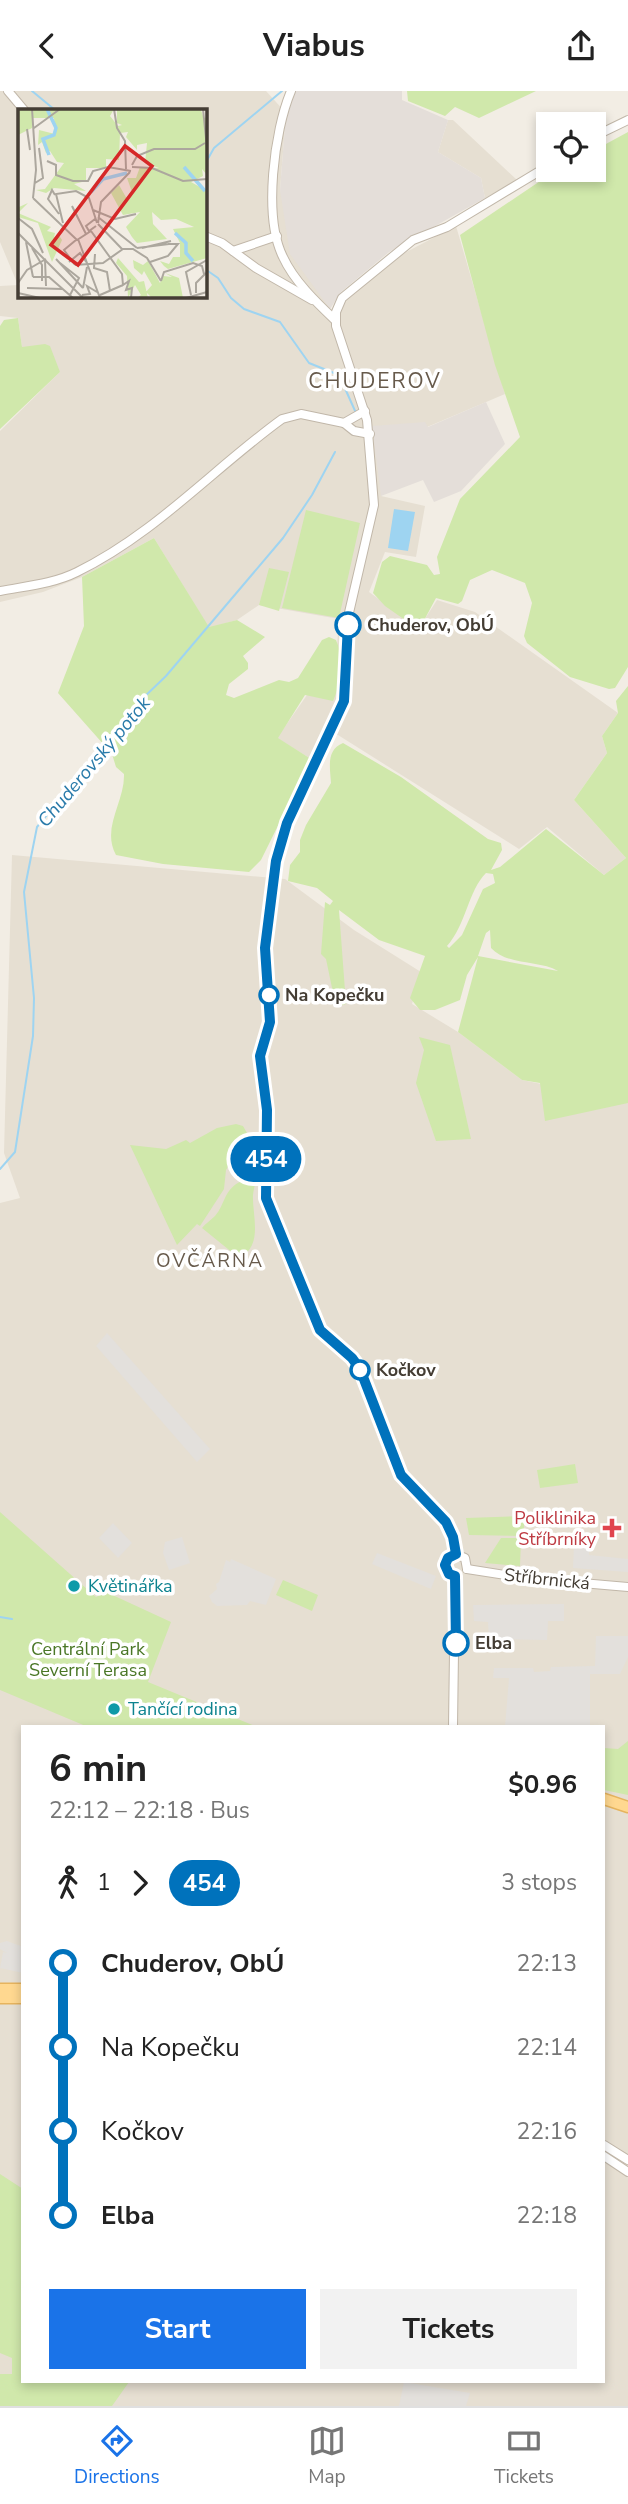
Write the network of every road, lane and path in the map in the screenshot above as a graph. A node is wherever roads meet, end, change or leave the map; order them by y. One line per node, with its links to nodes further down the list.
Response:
1 (8, 91): 3 (street)
2 (290, 91): 8 (street)
3 (23, 109)
4 (628, 120): 5 (street)
5 (606, 131)
6 (536, 173): 11 (street)
7 (206, 236): 9 (street)
8 (277, 236): 9 (street); 10 (street)
9 (233, 251): 10 (street)
10 (315, 302): 11 (street)
11 (335, 320): 12 (street)
12 (354, 421): 13 (street); 13 (street); 14 (street)
13 (370, 434): 15 (street)
14 (0, 591)
15 (456, 1554): 16 (street); 17 (street)
16 (467, 1569): 17 (street); 18 (street, Stříbrnická)
17 (455, 1576): 19 (street)
18 (628, 1587)
19 (453, 1725)
20 (605, 1799): 21 (main road)
21 (628, 1807)
22 (0, 1989): 23 (main road)
23 (21, 1989)
24 (0, 1998): 25 (main road)
25 (21, 1998)
26 (605, 2146): 28 (street)
27 (605, 2157): 29 (street)
28 (628, 2160)
29 (628, 2172)

